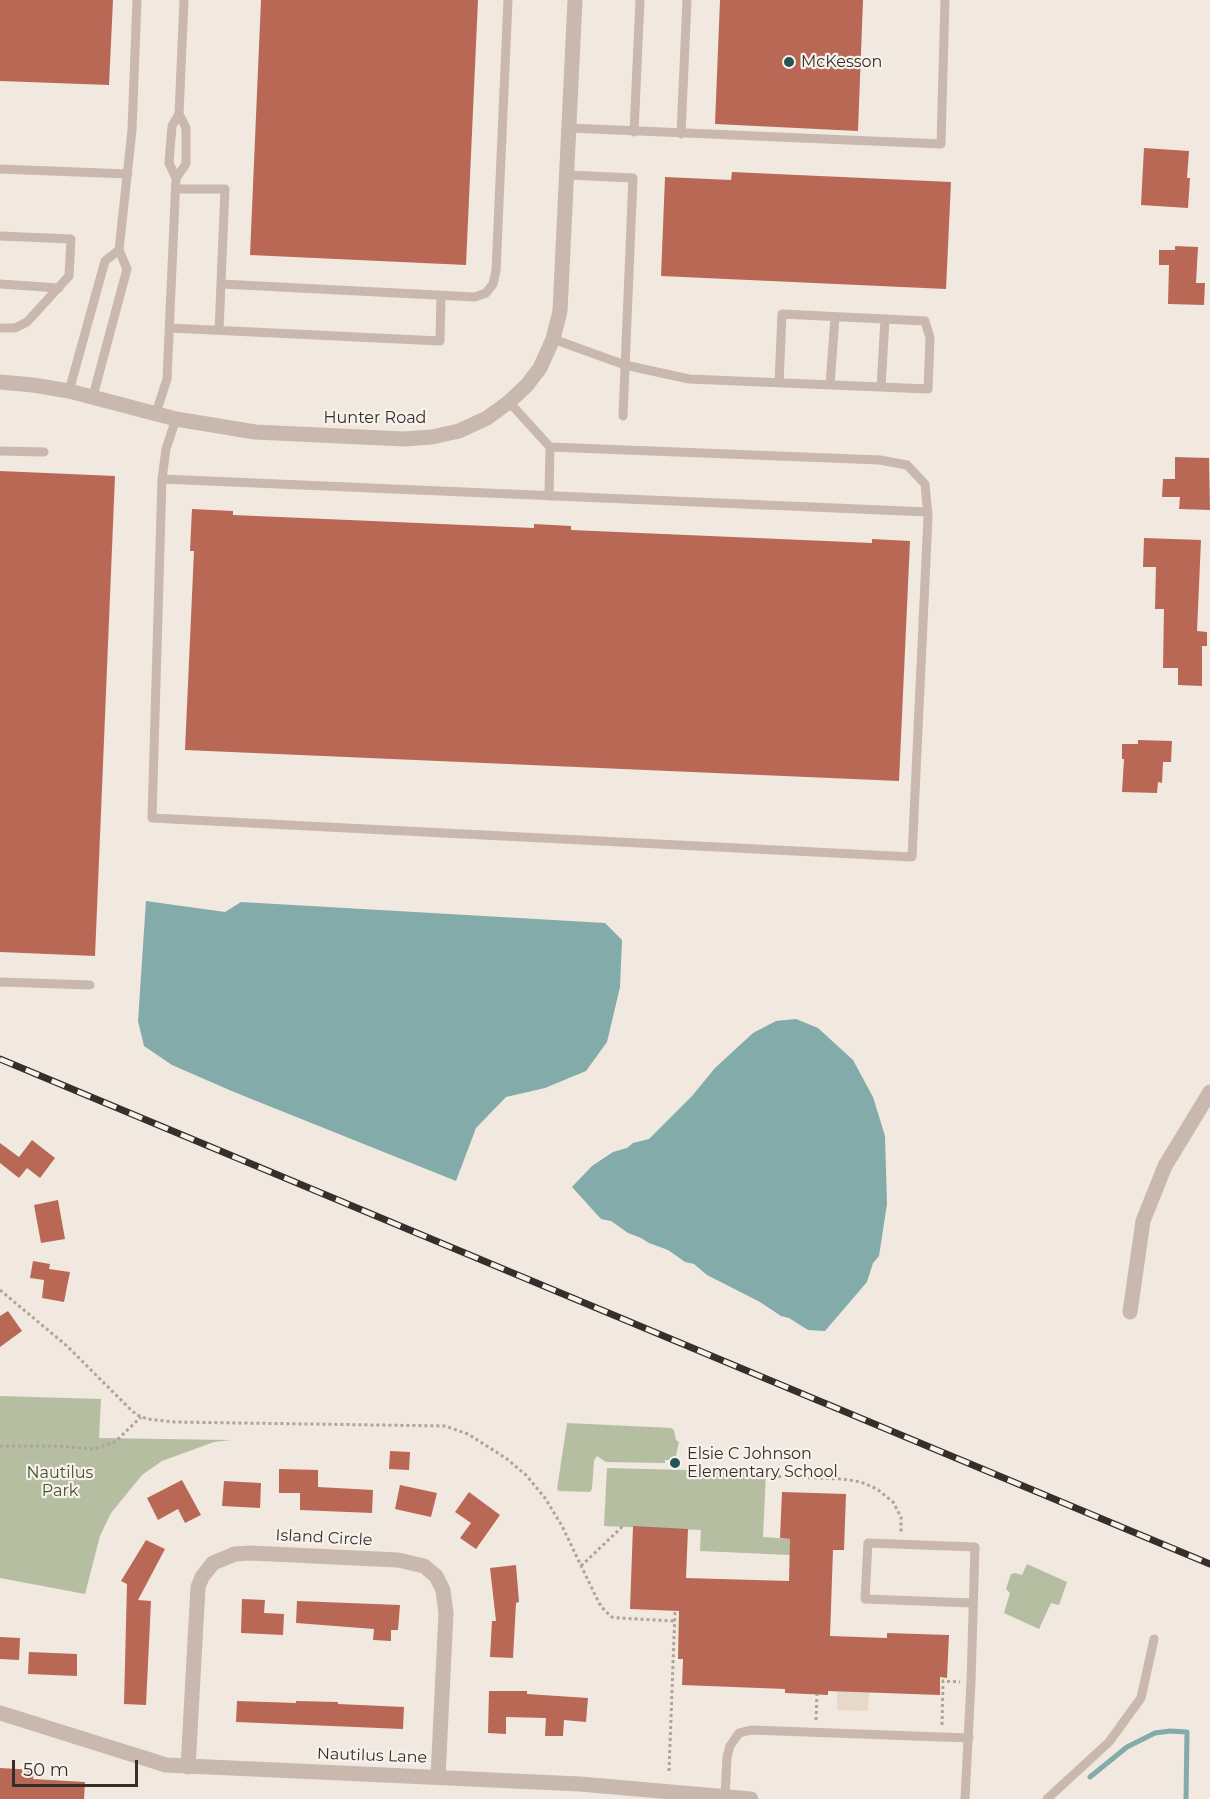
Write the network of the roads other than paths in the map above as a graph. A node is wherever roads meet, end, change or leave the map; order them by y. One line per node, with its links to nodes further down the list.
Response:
1 (137, 0): 13 (lane)
2 (184, 0): 8 (lane)
3 (508, 0): 22 (lane)
4 (575, 0): 9 (street, Hunter Road)
5 (640, 0): 10 (lane)
6 (687, 0): 11 (lane)
7 (945, 0): 11 (lane)
8 (179, 114): 15 (lane); 15 (lane)
9 (570, 128): 10 (lane); 14 (street, Hunter Road)
10 (634, 132): 11 (lane)
11 (681, 134)
12 (0, 169): 13 (lane)
13 (128, 174): 18 (lane)
14 (568, 175): 28 (street, Hunter Road); 29 (lane)
15 (177, 178): 16 (lane)
16 (176, 189): 20 (lane); 26 (lane)
17 (0, 236): 21 (lane)
18 (119, 250): 34 (lane); 35 (lane)
19 (0, 284): 21 (lane)
20 (221, 284): 22 (lane); 27 (lane)
21 (59, 288): 25 (lane)
22 (441, 296): 27 (lane)
23 (834, 317): 24 (lane); 31 (lane); 32 (lane)
24 (885, 319): 33 (lane); 33 (lane)
25 (0, 328)
26 (170, 328): 27 (lane); 37 (lane)
27 (219, 330)
28 (553, 339): 29 (lane); 36 (street, Hunter Road)
29 (625, 365): 31 (lane); 38 (lane)
30 (0, 382): 34 (street, Hunter Road)
31 (779, 383): 32 (lane)
32 (830, 385): 33 (lane)
33 (881, 387)
34 (69, 391): 35 (street, Hunter Road)
35 (93, 396): 37 (street, Hunter Road)
36 (509, 402): 39 (street, Hunter Road); 40 (lane)
37 (156, 413): 39 (street, Hunter Road)
38 (623, 416)
39 (177, 419): 43 (lane)
40 (550, 447): 44 (lane); 45 (lane)
41 (0, 451): 42 (lane)
42 (44, 453)
43 (162, 479): 44 (lane); 45 (lane)
44 (549, 496): 45 (lane)
45 (928, 512)
46 (0, 982): 47 (lane)
47 (90, 985)
48 (1210, 1092): 49 (street)
49 (1130, 1312)
50 (973, 1603): 50 (lane); 53 (lane)
51 (1154, 1639): 60 (lane)
52 (0, 1713): 54 (street, Nautilus Lane)
53 (969, 1738): 57 (lane); 59 (lane)
54 (188, 1767): 55 (street, Nautilus Lane); 55 (street, Island Circle)
55 (438, 1777): 56 (street, Nautilus Lane)
56 (580, 1792): 57 (street, Nautilus Lane)
57 (724, 1797): 58 (street, Nautilus Lane)
58 (751, 1799)
59 (965, 1799)
60 (1047, 1799)

